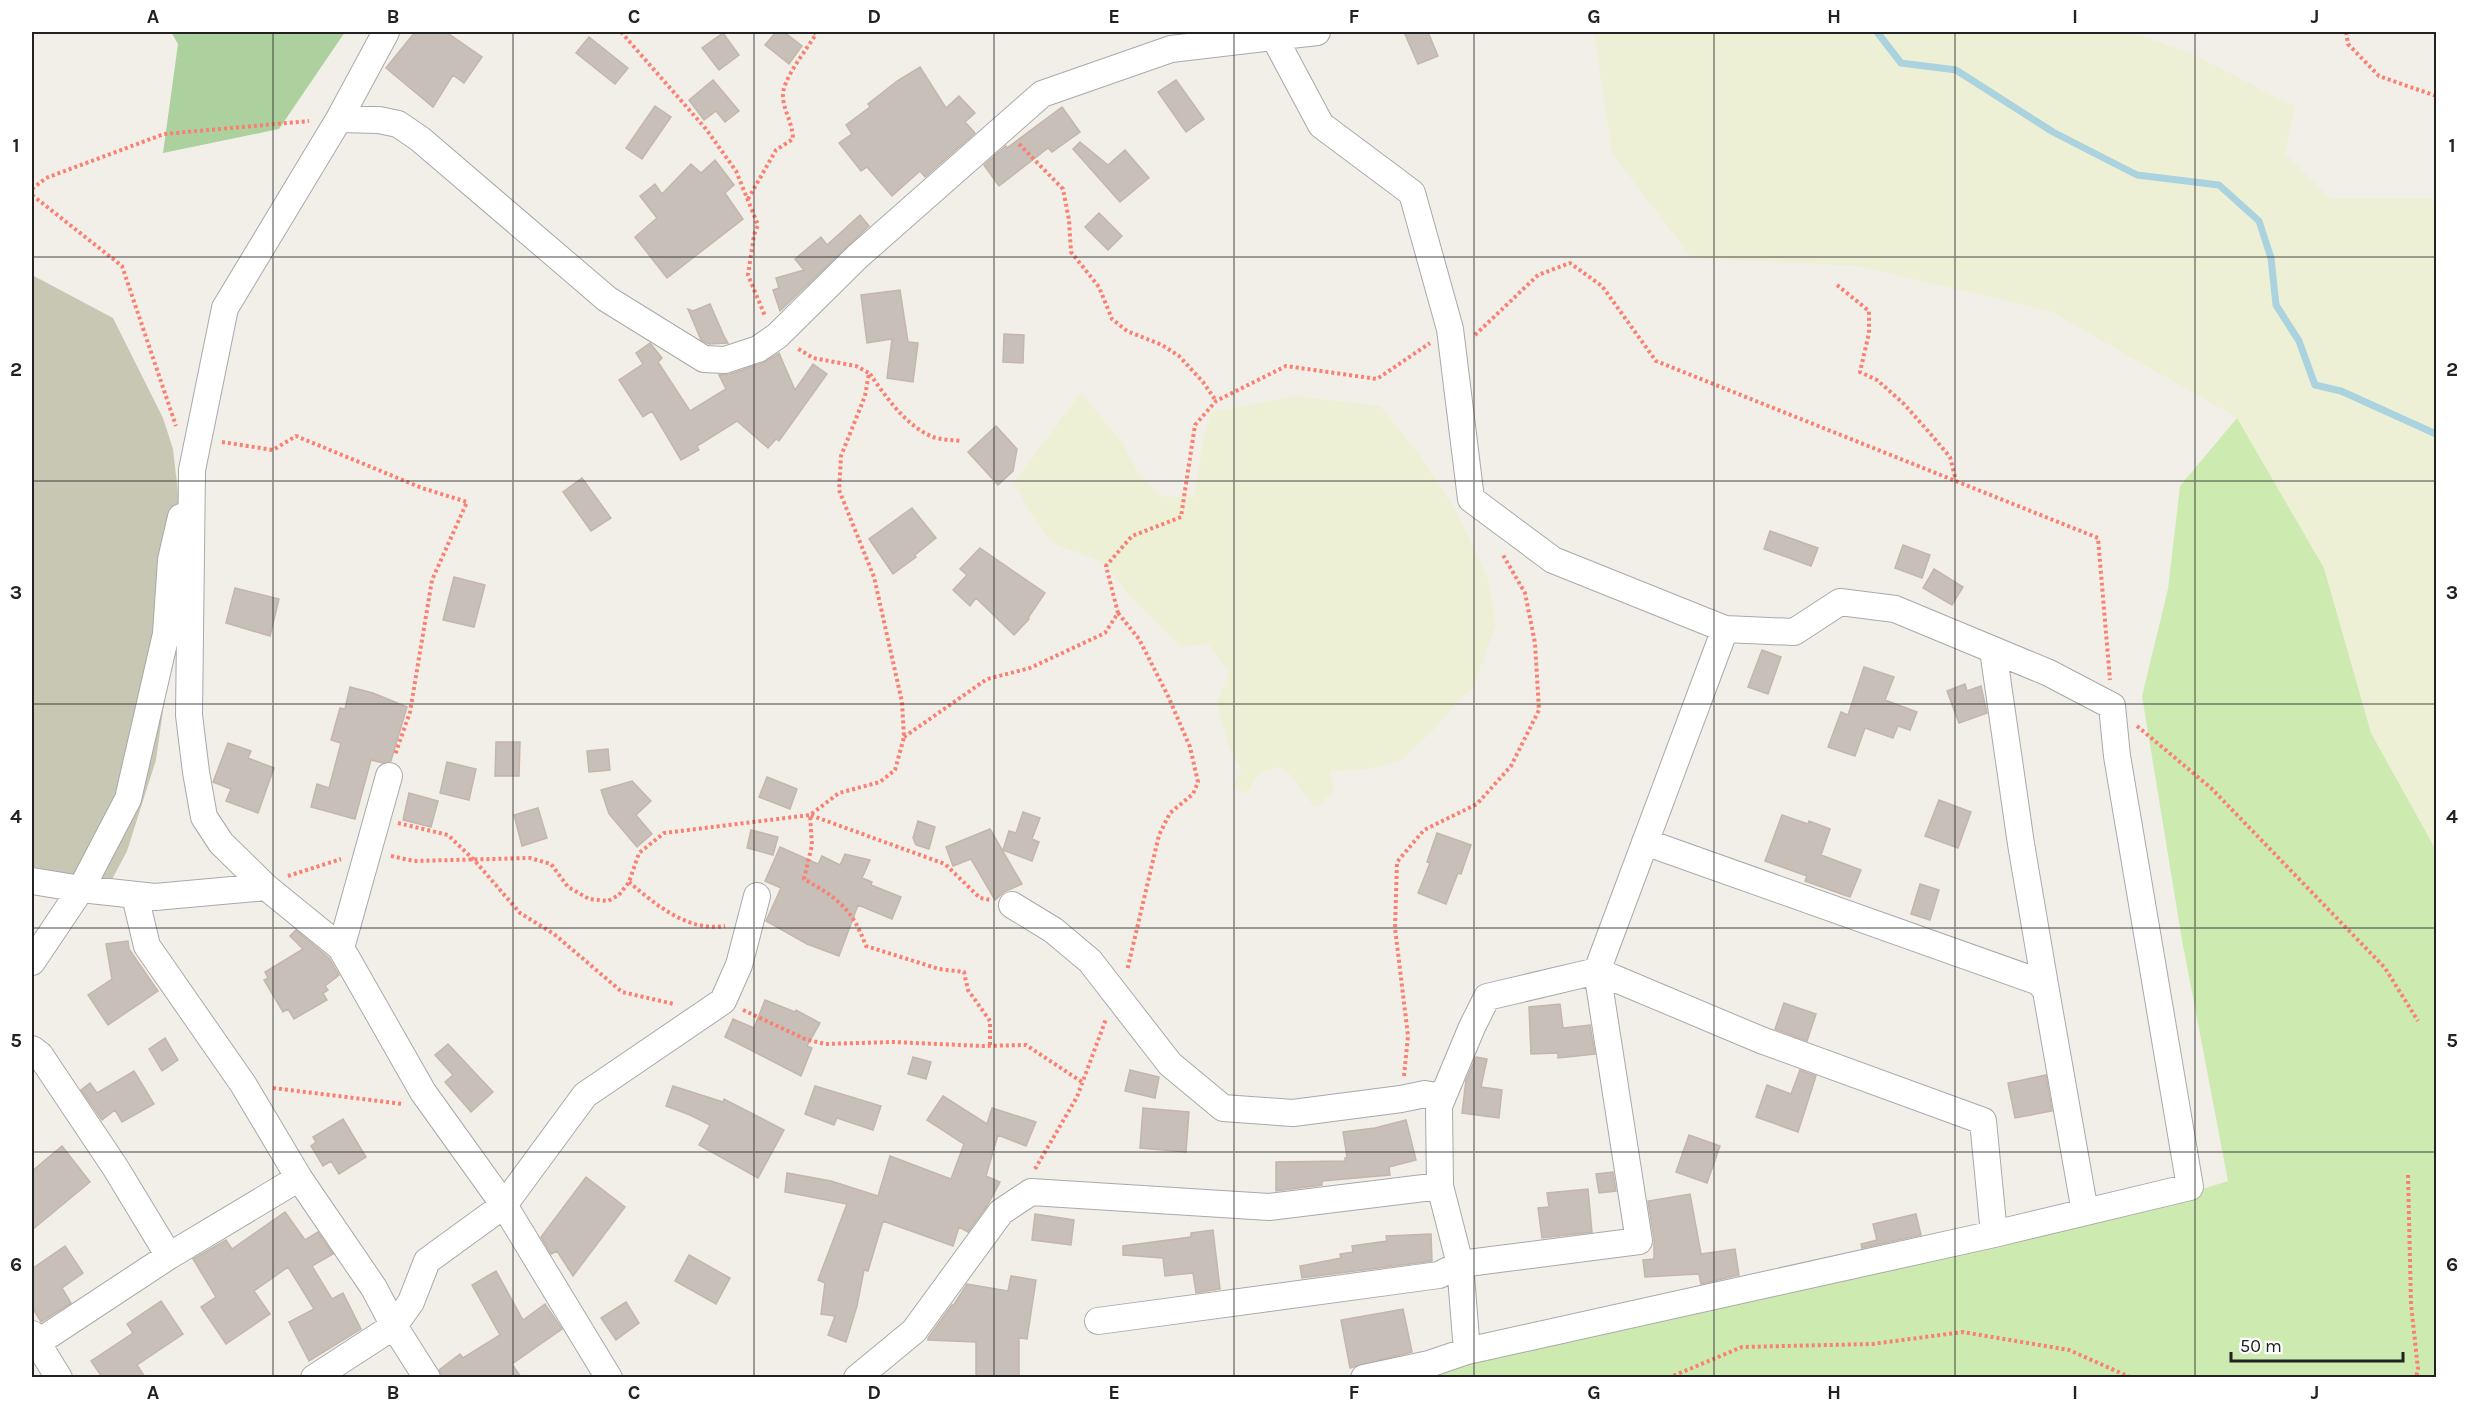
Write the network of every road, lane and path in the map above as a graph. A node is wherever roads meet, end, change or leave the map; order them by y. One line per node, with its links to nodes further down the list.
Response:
1 (386, 32): 8 (street)
2 (621, 32): 12 (path)
3 (814, 32): 12 (path)
4 (1317, 32): 6 (street)
5 (2346, 32): 7 (path)
6 (1274, 37): 9 (street); 14 (street)
7 (2436, 96)
8 (339, 119): 10 (path); 15 (street); 18 (street)
9 (1005, 128): 15 (street); 17 (path)
10 (32, 189)
11 (32, 195): 20 (path)
12 (748, 199): 15 (path)
13 (1836, 285): 21 (path)
14 (1450, 329): 17 (path); 21 (path); 24 (street)
15 (777, 336): 16 (path)
16 (869, 373): 19 (path); 27 (path)
17 (1216, 401): 23 (path)
18 (198, 438): 20 (street); 28 (path)
19 (962, 441)
20 (192, 470): 34 (street); 35 (street)
21 (1956, 481): 26 (path)
22 (1498, 546): 49 (path)
23 (1118, 613): 27 (path); 44 (path)
24 (1725, 629): 25 (street); 30 (street)
25 (1993, 650): 26 (street); 43 (street)
26 (2112, 706): 45 (path); 57 (street)
27 (904, 737): 29 (path)
28 (389, 776): 31 (street)
29 (810, 815): 33 (path); 38 (path); 46 (path)
30 (1645, 842): 42 (street); 43 (street)
31 (367, 851): 33 (path); 34 (path); 40 (street)
32 (32, 881): 35 (street)
33 (629, 882): 39 (path)
34 (266, 887): 36 (street); 40 (street)
35 (81, 889): 36 (street); 41 (street)
36 (135, 896): 48 (street)
37 (757, 896): 39 (street)
38 (1012, 905): 44 (street)
39 (750, 922): 56 (street)
40 (341, 948): 51 (street)
41 (32, 962)
42 (1597, 971): 50 (street); 58 (street); 60 (street)
43 (2046, 992): 57 (street)
44 (1116, 996): 49 (street); 55 (path)
45 (2418, 1021)
46 (990, 1045)
47 (32, 1049): 59 (street)
48 (243, 1084): 51 (path); 53 (street)
49 (1401, 1099): 50 (street)
50 (1439, 1106): 54 (street)
51 (435, 1108): 56 (street)
52 (2408, 1174): 73 (path)
53 (299, 1178): 59 (street); 62 (street)
54 (1440, 1186): 55 (street); 60 (street)
55 (1031, 1192): 69 (street)
56 (504, 1205): 62 (street); 68 (street)
57 (2085, 1212): 58 (street)
58 (1994, 1234): 64 (street)
59 (170, 1256): 63 (street)
60 (1460, 1264): 61 (street); 64 (street)
61 (1098, 1321)
62 (394, 1326): 66 (street); 67 (street)
63 (34, 1338): 65 (street)
64 (1467, 1351): 70 (street)
65 (59, 1377)
66 (314, 1377)
67 (427, 1377)
68 (609, 1377)
69 (857, 1377)
70 (1364, 1377)
71 (1668, 1377): 72 (path)
72 (2132, 1377)
73 (2416, 1377)

